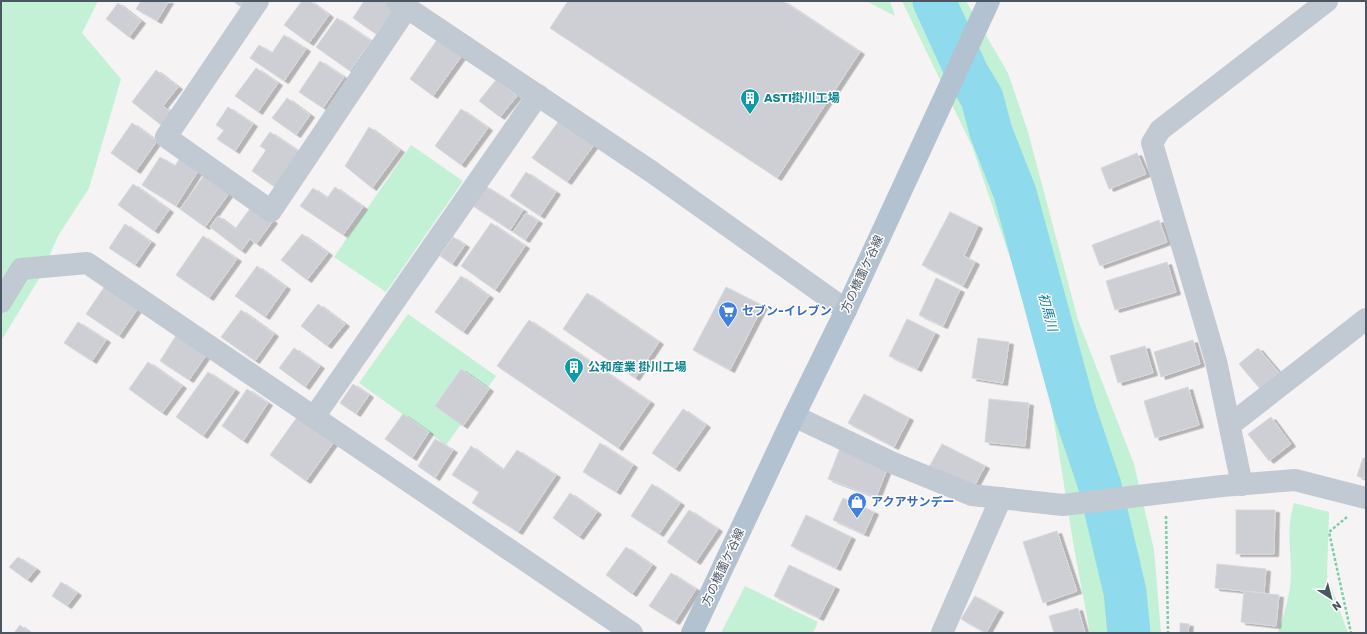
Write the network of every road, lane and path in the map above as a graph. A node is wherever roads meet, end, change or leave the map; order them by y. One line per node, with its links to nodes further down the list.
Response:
1 (258, 1): 3 (street)
2 (1327, 1): 11 (street)
3 (402, 4): 5 (street)
4 (985, 11): 7 (main road, 方の橋薗ケ谷線)
5 (538, 95): 7 (street); 10 (street)
6 (1, 302): 10 (street)
7 (846, 310): 9 (main road, 方の橋薗ケ谷線)
8 (1366, 319): 11 (street)
9 (794, 416): 14 (street); 18 (main road, 方の橋薗ケ谷線)
10 (314, 417): 17 (street)
11 (1230, 425): 12 (street)
12 (1242, 485): 13 (street); 15 (street)
13 (1166, 493): 14 (street); 20 (path)
14 (1001, 498): 19 (street)
15 (1366, 498)
16 (1350, 514): 21 (path)
17 (632, 633)
18 (692, 633)
19 (942, 633)
20 (1168, 633)
21 (1351, 633)

